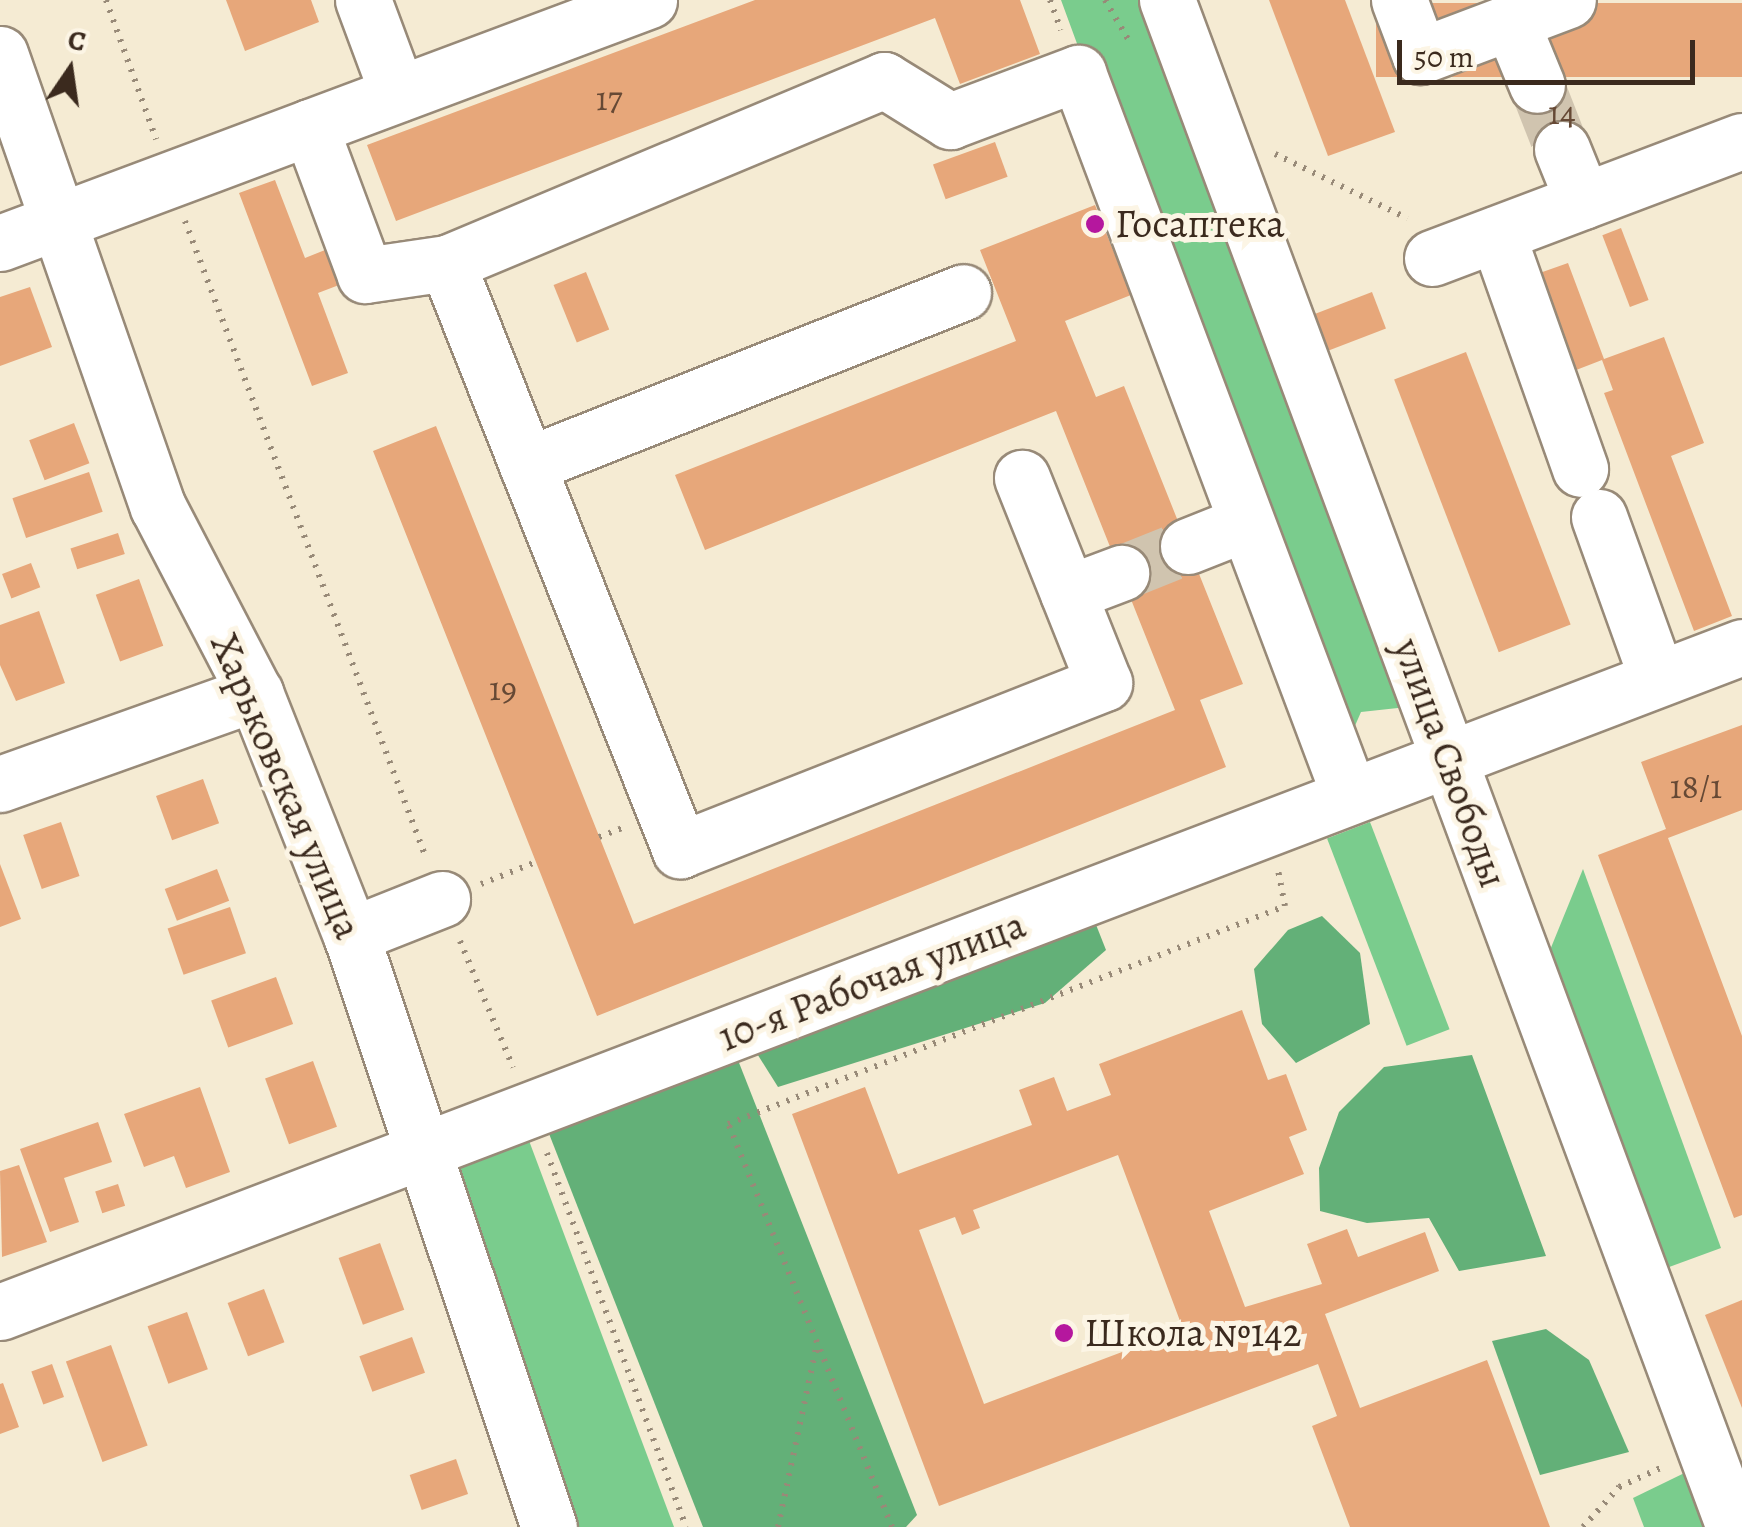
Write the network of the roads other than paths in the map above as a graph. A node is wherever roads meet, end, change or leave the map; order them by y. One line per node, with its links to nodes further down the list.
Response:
1 (363, 0): 9 (street)
2 (649, 0): 9 (street)
3 (1167, 0): 27 (street, улица Свободы)
4 (1399, 0): 6 (street)
5 (1568, 0): 6 (street)
6 (1511, 22): 8 (street)
7 (0, 54): 14 (street, Харьковская улица)
8 (1536, 85)
9 (398, 94): 10 (street)
10 (310, 127): 14 (street); 16 (street)
11 (1742, 142): 13 (street)
12 (1562, 149): 13 (street)
13 (1583, 201): 25 (street)
14 (55, 223): 15 (street); 26 (street, Харьковская улица)
15 (0, 243)
16 (447, 263): 18 (street); 20 (street)
17 (963, 292): 18 (street)
18 (527, 465): 23 (street)
19 (1022, 478): 23 (street)
20 (1246, 523): 21 (street); 29 (street)
21 (1188, 546)
22 (1121, 573): 23 (street)
23 (1068, 593)
24 (1742, 647): 25 (street, 10-я Рабочая улица)
25 (1658, 678): 27 (street, 10-я Рабочая улица)
26 (255, 693): 28 (street); 31 (street, Харьковская улица)
27 (1448, 757): 29 (street, 10-я Рабочая улица); 35 (street, улица Свободы)
28 (0, 784)
29 (1349, 794): 32 (street, 10-я Рабочая улица)
30 (442, 899): 31 (street)
31 (350, 935): 32 (street, Харьковская улица)
32 (424, 1156): 33 (street, 10-я Рабочая улица); 34 (street, Харьковская улица)
33 (0, 1312)
34 (549, 1527)
35 (1734, 1527)

